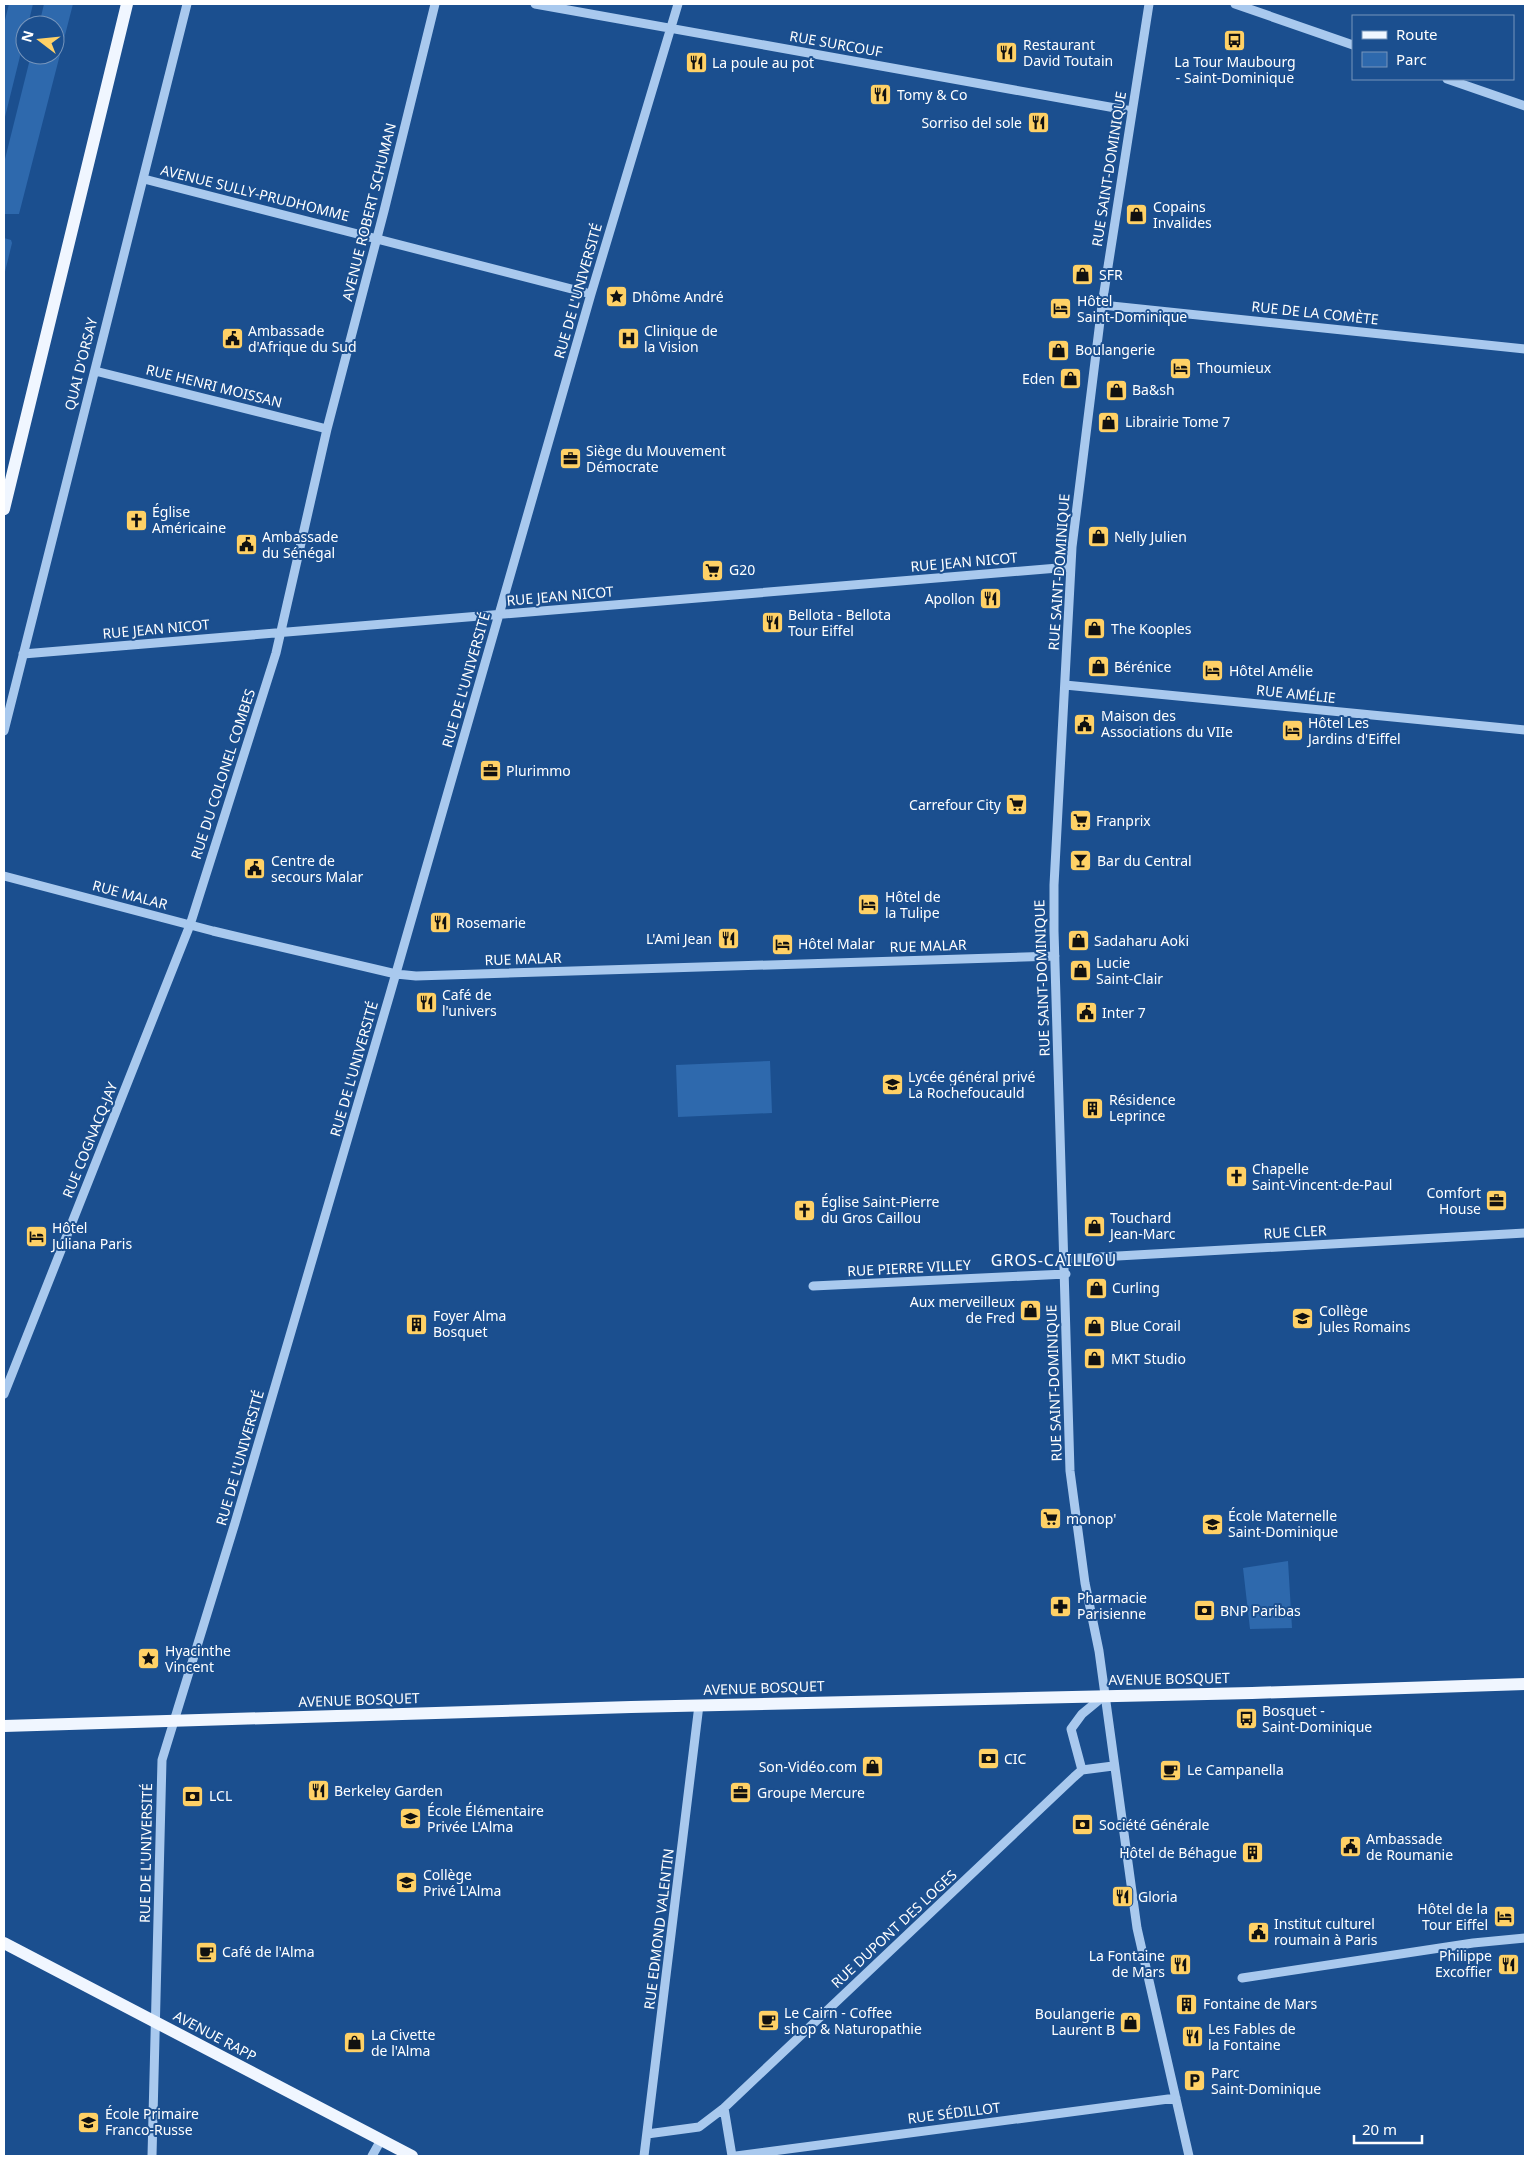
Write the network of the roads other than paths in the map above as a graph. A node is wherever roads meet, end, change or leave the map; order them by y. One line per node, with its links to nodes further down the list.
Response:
1 (127, 4): 20 (main road)
2 (187, 4): 13 (street, QUAI D'ORSAY)
3 (435, 4): 14 (street, AVENUE ROBERT SCHUMAN)
4 (535, 4): 8 (street, RUE SURCOUF)
5 (678, 4): 8 (street, RUE DE L'UNIVERSITÉ)
6 (1149, 4): 12 (street, RUE SAINT-DOMINIQUE)
7 (1236, 4): 9 (street)
8 (672, 27): 12 (street, RUE SURCOUF); 15 (street, RUE DE L'UNIVERSITÉ)
9 (1352, 45)
10 (1451, 80): 11 (street)
11 (1525, 106)
12 (1132, 111): 16 (street, RUE SAINT-DOMINIQUE)
13 (144, 179): 14 (street, AVENUE SULLY-PRUDHOMME); 18 (street, QUAI D'ORSAY)
14 (377, 238): 15 (street, AVENUE SULLY-PRUDHOMME); 19 (street, AVENUE ROBERT SCHUMAN)
15 (591, 294): 22 (street, RUE DE L'UNIVERSITÉ)
16 (1102, 305): 17 (street, RUE DE LA COMÈTE); 21 (street, RUE SAINT-DOMINIQUE)
17 (1525, 349)
18 (95, 371): 19 (street, RUE HENRI MOISSAN); 24 (street, QUAI D'ORSAY)
19 (327, 429): 23 (street, AVENUE ROBERT SCHUMAN)
20 (4, 509)
21 (1070, 567): 22 (street, RUE JEAN NICOT); 25 (street, RUE SAINT-DOMINIQUE)
22 (499, 614): 23 (street, RUE JEAN NICOT); 31 (street, RUE DE L'UNIVERSITÉ)
23 (282, 632): 24 (street, RUE JEAN NICOT); 29 (street, RUE DU COLONEL COMBES)
24 (23, 654): 27 (street, QUAI D'ORSAY)
25 (1064, 685): 26 (street, RUE AMÉLIE); 30 (street, RUE SAINT-DOMINIQUE)
26 (1525, 730)
27 (4, 731)
28 (4, 876): 29 (street, RUE MALAR)
29 (190, 925): 31 (street, RUE MALAR); 36 (street, RUE COGNACQ-JAY)
30 (1055, 956): 31 (street, RUE MALAR); 33 (street, RUE SAINT-DOMINIQUE)
31 (396, 974): 40 (street, RUE DE L'UNIVERSITÉ)
32 (1525, 1233): 33 (street, RUE CLER)
33 (1065, 1258): 34 (street, RUE SAINT-DOMINIQUE)
34 (1066, 1274): 35 (street, RUE PIERRE VILLEY); 38 (street, RUE SAINT-DOMINIQUE)
35 (813, 1286)
36 (4, 1394)
37 (1525, 1684): 38 (main road, AVENUE BOSQUET)
38 (1105, 1695): 39 (main road, AVENUE BOSQUET); 42 (street, RUE SAINT-DOMINIQUE); 43 (street)
39 (699, 1705): 40 (main road, AVENUE BOSQUET); 50 (street, RUE EDMOND VALENTIN)
40 (174, 1721): 41 (main road, AVENUE BOSQUET); 47 (street, RUE DE L'UNIVERSITÉ)
41 (4, 1726)
42 (1113, 1766): 43 (street); 48 (street, RUE SAINT-DOMINIQUE)
43 (1082, 1770): 49 (street, RUE DUPONT DES LOGES)
44 (1525, 1938): 46 (street)
45 (4, 1943): 47 (main road, AVENUE RAPP)
46 (1242, 1978)
47 (155, 2021): 51 (main road, AVENUE RAPP); 52 (street, RUE DE L'UNIVERSITÉ)
48 (1176, 2098): 57 (street, RUE SÉDILLOT); 58 (street, RUE SAINT-DOMINIQUE)
49 (724, 2108): 50 (street, RUE DUPONT DES LOGES); 56 (street)
50 (647, 2134): 55 (street, RUE EDMOND VALENTIN)
51 (381, 2140): 53 (street); 54 (main road, AVENUE RAPP)
52 (152, 2156)
53 (372, 2156)
54 (412, 2156)
55 (644, 2156)
56 (732, 2156)
57 (736, 2156)
58 (1189, 2156)

